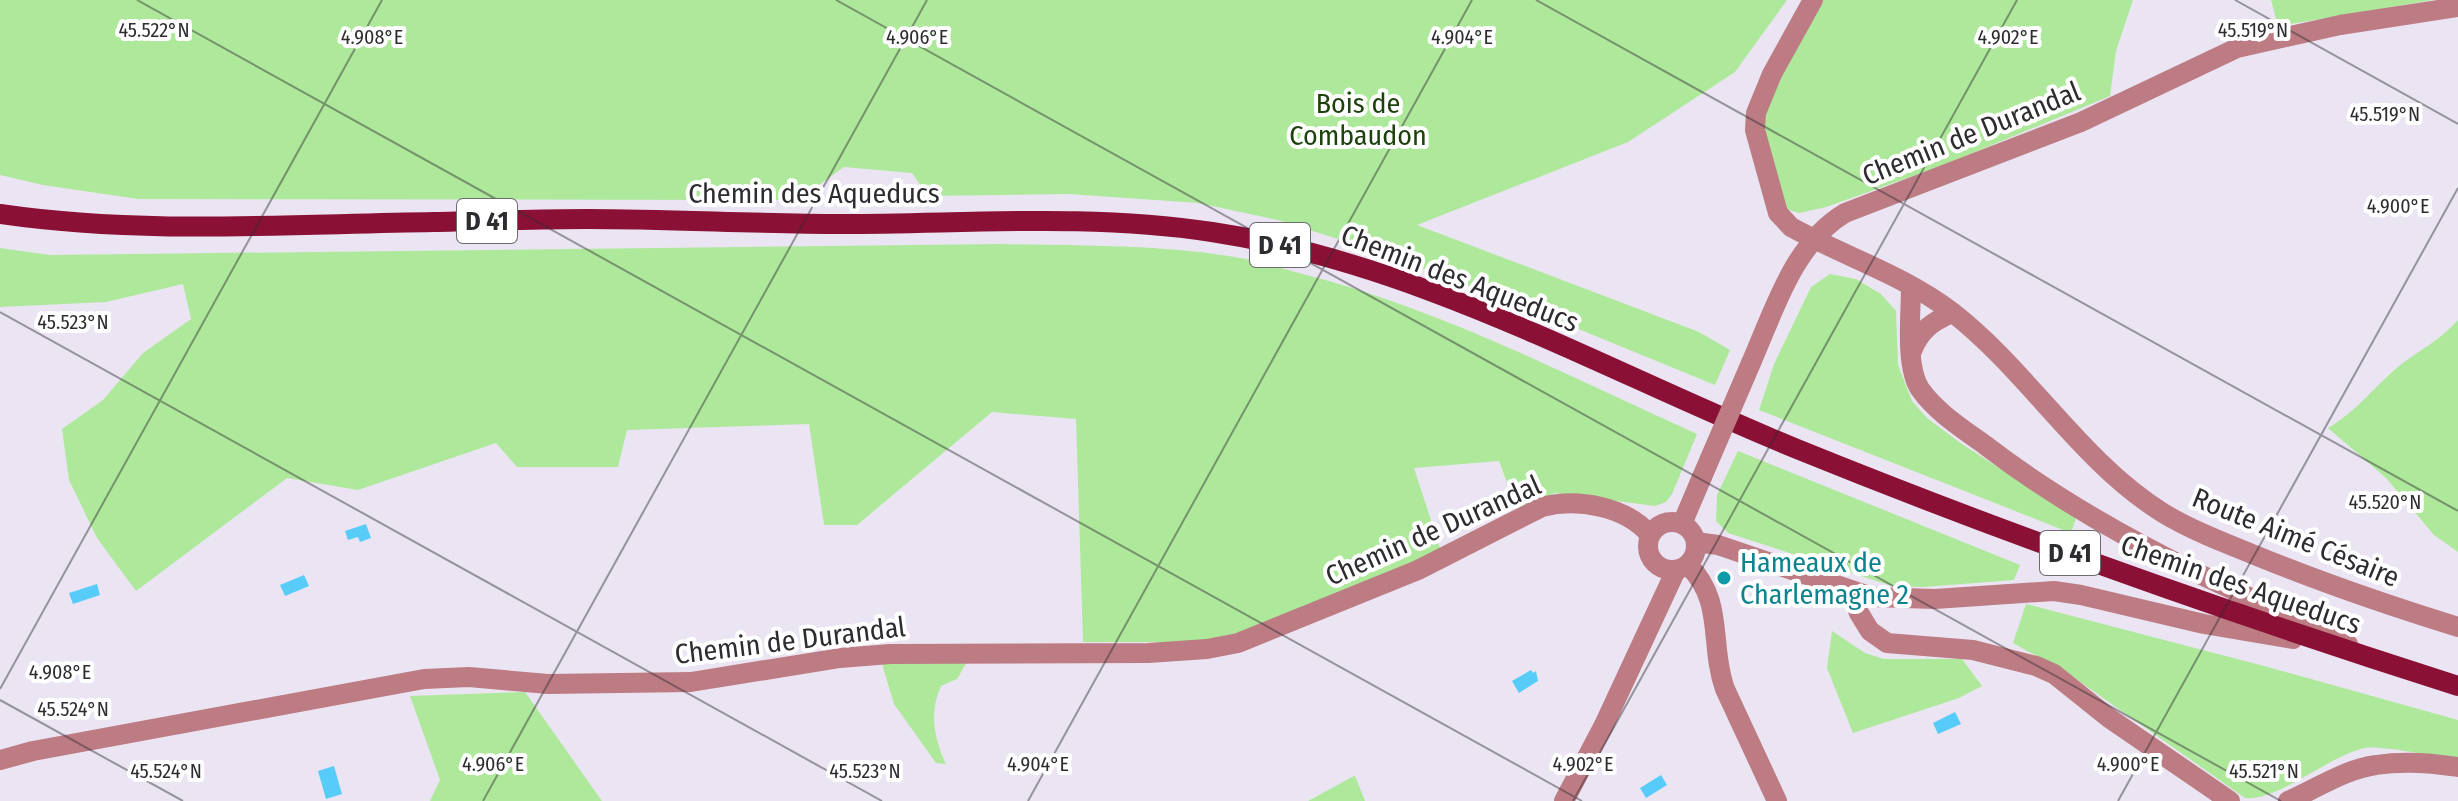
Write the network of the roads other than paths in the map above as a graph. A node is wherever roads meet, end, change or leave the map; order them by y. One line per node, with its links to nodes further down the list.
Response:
1 (1813, 0): 4 (street, Route Aimé Césaire)
2 (2458, 7): 4 (street, Chemin de Durandal)
3 (0, 214): 14 (main road, Chemin des Aqueducs / D 41)
4 (1812, 239): 5 (street, Route Aimé Césaire); 8 (street, Chemin de Durandal, bridge)
5 (1911, 287): 6 (street, Route Aimé Césaire); 7 (street)
6 (1952, 313): 7 (street); 13 (street, Route Aimé Césaire)
7 (1912, 351): 15 (street)
8 (1682, 524): 9 (street); 10 (street)
9 (1650, 535): 11 (street); 17 (street, Chemin de Durandal)
10 (1696, 542): 11 (street); 12 (street)
11 (1682, 568): 19 (street); 20 (street)
12 (1850, 590): 14 (street); 21 (street)
13 (2458, 627)
14 (2330, 645): 15 (main road, Chemin des Aqueducs / D 41)
15 (2383, 662): 16 (main road, Chemin des Aqueducs / D 41)
16 (2458, 686)
17 (0, 760)
18 (2458, 767): 22 (street)
19 (1564, 801)
20 (1777, 801)
21 (2230, 801)
22 (2288, 801)

